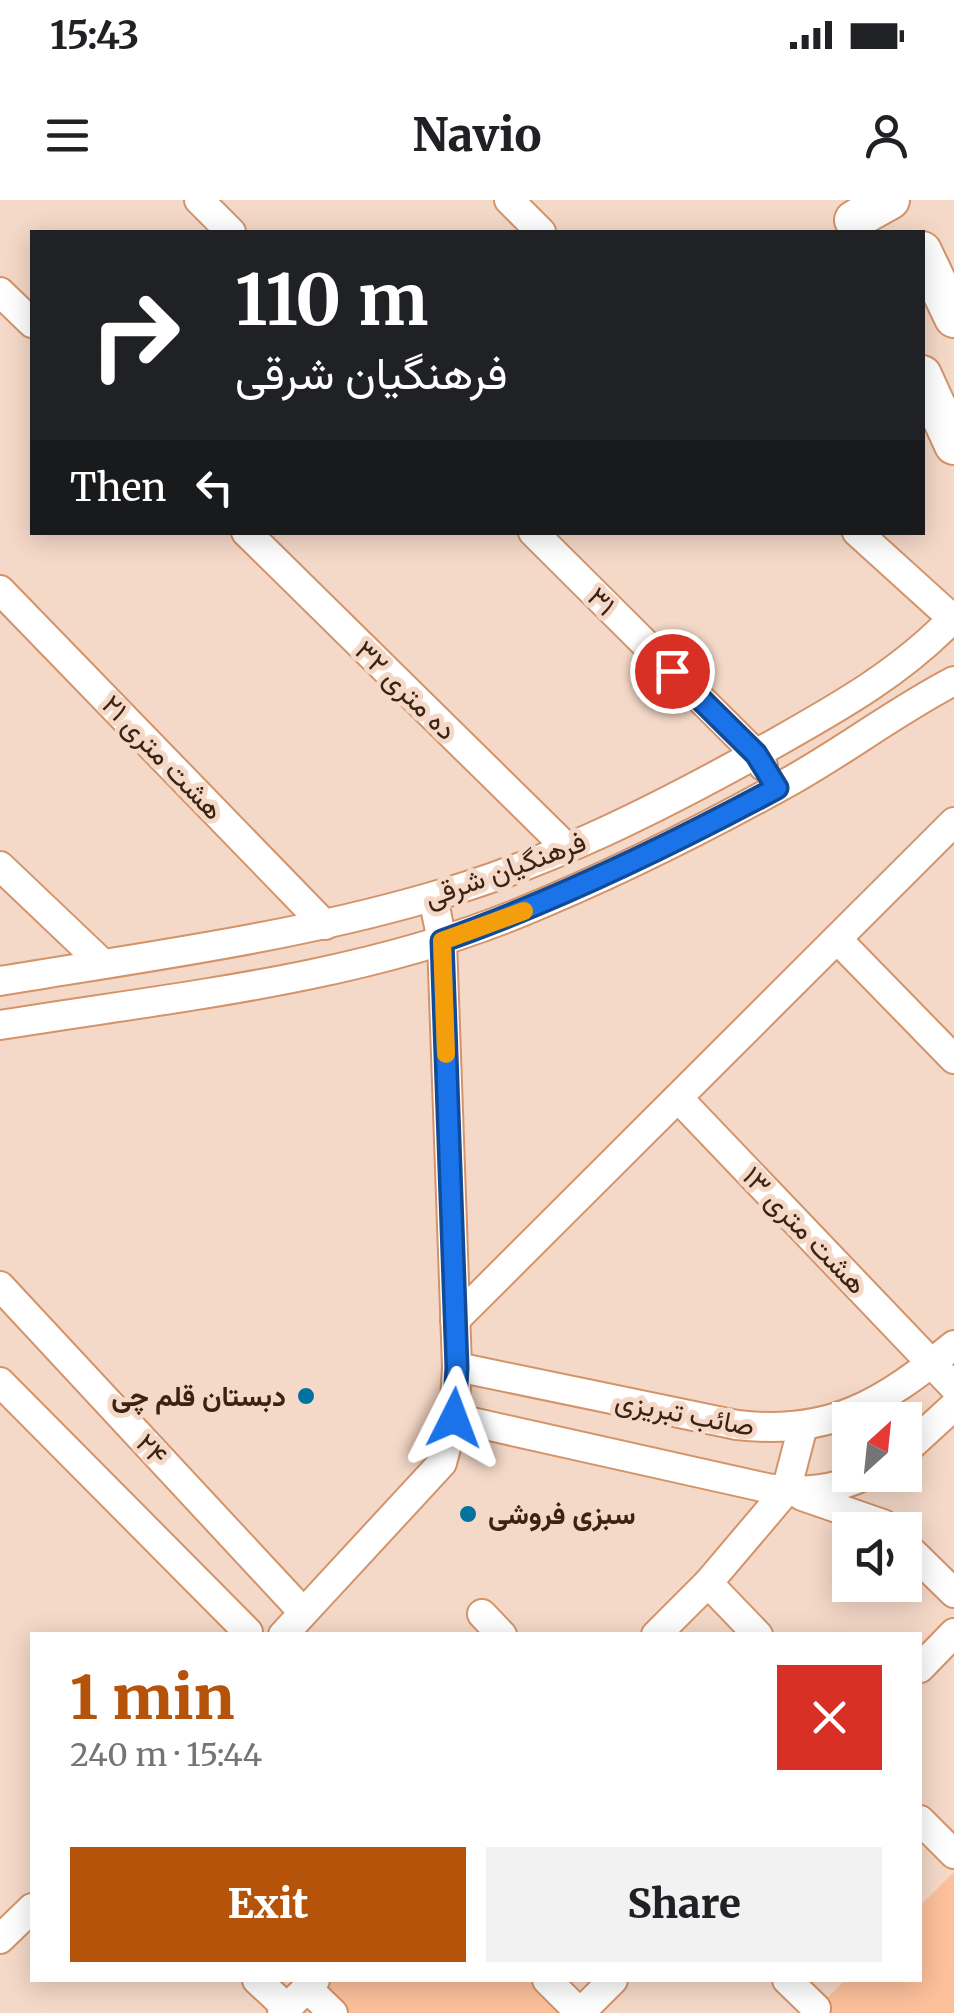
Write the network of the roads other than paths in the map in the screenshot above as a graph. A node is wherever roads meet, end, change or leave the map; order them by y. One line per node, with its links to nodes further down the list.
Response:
1 (199, 200): 6 (street)
2 (509, 200): 7 (street)
3 (890, 200): 5 (main road)
4 (898, 200): 8 (main road)
5 (851, 218)
6 (230, 230)
7 (539, 230)
8 (913, 230)
9 (925, 257): 11 (main road)
10 (0, 292): 12 (street)
11 (954, 318)
12 (30, 322)
13 (925, 382): 14 (main road)
14 (954, 445)
15 (249, 535): 26 (street, ده متری ۳۲)
16 (536, 535): 23 (street, ۳۱)
17 (860, 535): 19 (street)
18 (0, 590): 29 (street, هشت متری ۲۱)
19 (953, 619): 20 (street, فرهنگیان شرقی)
20 (888, 675): 22 (street); 23 (street, فرهنگیان شرقی)
21 (954, 681): 22 (street, فرهنگیان شرقی)
22 (909, 708): 24 (street, فرهنگیان شرقی)
23 (756, 754): 24 (street, ۳۱); 26 (street, فرهنگیان شرقی)
24 (777, 788): 31 (street, فرهنگیان شرقی)
25 (954, 822): 30 (street)
26 (567, 848): 28 (street, فرهنگیان شرقی)
27 (0, 866): 32 (street)
28 (433, 897): 29 (street, فرهنگیان شرقی); 31 (street)
29 (325, 925): 32 (street, فرهنگیان شرقی)
30 (837, 939): 35 (street); 36 (street)
31 (442, 941): 34 (street, فرهنگیان شرقی); 38 (street)
32 (103, 964): 33 (street, فرهنگیان شرقی)
33 (0, 981)
34 (0, 1025)
35 (954, 1059)
36 (678, 1098): 38 (street); 39 (street, هشت متری ۱۳)
37 (0, 1286): 53 (street, ۲۴)
38 (455, 1320): 40 (street)
39 (943, 1354): 42 (street, هشت متری ۱۳); 45 (street, صائب تبریزی)
40 (457, 1368): 44 (street); 45 (street, صائب تبریزی)
41 (0, 1382): 55 (street)
42 (954, 1387)
43 (954, 1406): 46 (street)
44 (454, 1418): 48 (street, صائب تبریزی); 53 (street)
45 (803, 1426): 48 (street)
46 (922, 1435)
47 (832, 1488): 48 (street, صائب تبریزی)
48 (786, 1491): 49 (street); 51 (street)
49 (848, 1512)
50 (922, 1562): 52 (street)
51 (708, 1583): 58 (street); 59 (street)
52 (954, 1593)
53 (303, 1612): 56 (street)
54 (482, 1614): 57 (street)
55 (248, 1632)
56 (285, 1632)
57 (499, 1632)
58 (659, 1632)
59 (755, 1632)
60 (954, 1634): 61 (street)
61 (922, 1666)
62 (922, 1822): 63 (street)
63 (954, 1854)
64 (30, 1910): 65 (street)
65 (0, 1939)
66 (259, 1982): 72 (street)
67 (549, 1982): 74 (street)
68 (611, 1982): 74 (street)
69 (789, 1982): 71 (street)
70 (311, 1984): 72 (street); 73 (street)
71 (816, 2008)
72 (284, 2010)
73 (333, 2013)
74 (580, 2013)

